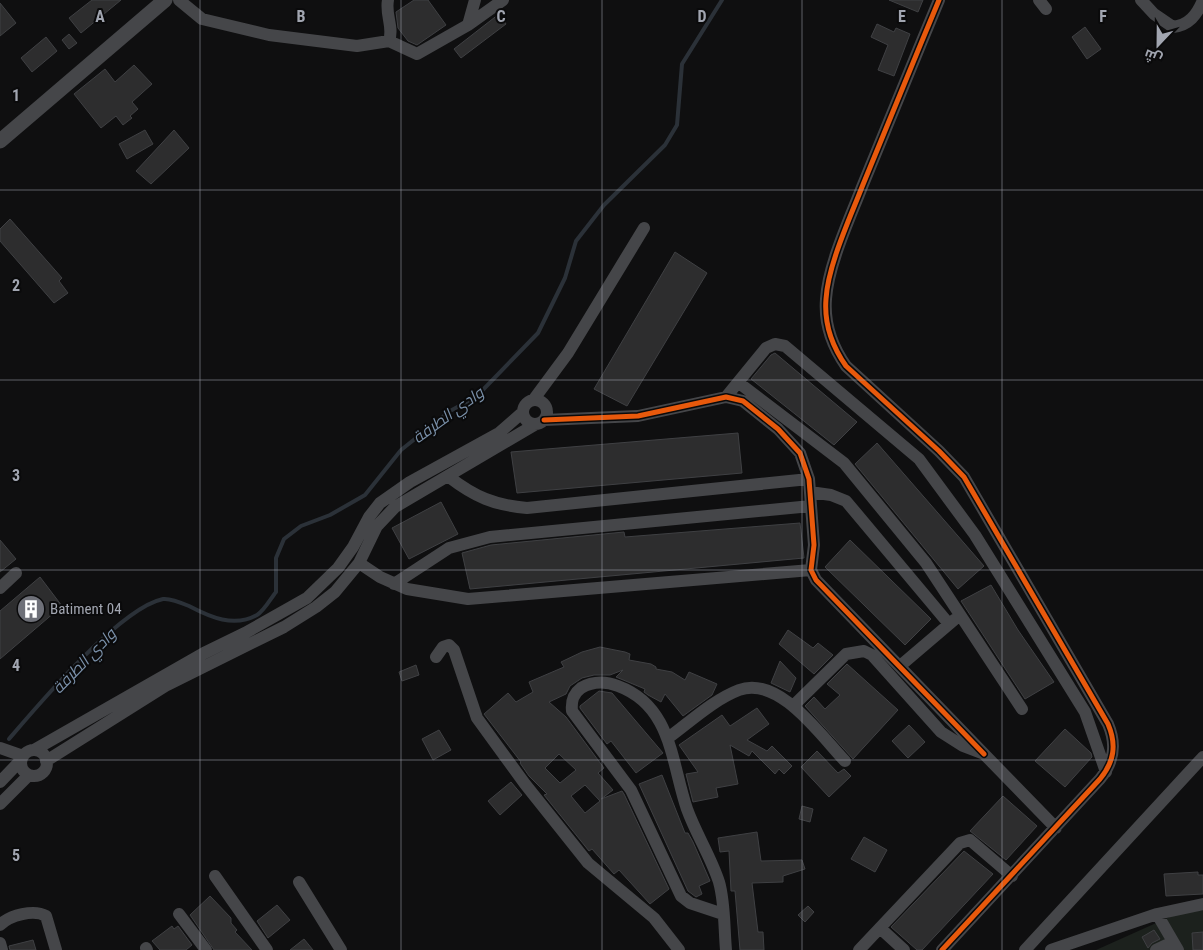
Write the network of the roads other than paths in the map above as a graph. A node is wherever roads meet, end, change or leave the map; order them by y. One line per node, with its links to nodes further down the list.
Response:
1 (179, 0): 10 (street)
2 (388, 0): 10 (street)
3 (474, 0): 9 (street)
4 (504, 0): 9 (street)
5 (939, 0): 40 (street)
6 (1141, 0): 7 (street)
7 (1203, 0)
8 (157, 2): 11 (street)
9 (468, 25): 10 (street)
10 (389, 42)
11 (0, 141)
12 (644, 228): 15 (street)
13 (739, 382): 14 (street); 27 (street); 40 (street)
14 (726, 397): 17 (street); 19 (street)
15 (534, 400): 16 (street); 17 (street)
16 (523, 412): 17 (street); 36 (street)
17 (540, 422): 18 (street)
18 (449, 477): 19 (street); 22 (street)
19 (809, 479): 20 (street)
20 (810, 492): 21 (street); 28 (street)
21 (812, 506): 23 (street); 25 (street)
22 (359, 563): 25 (street); 38 (street)
23 (811, 570): 25 (street); 30 (street)
24 (16, 573): 26 (street)
25 (394, 584)
26 (0, 588)
27 (959, 616): 28 (street); 32 (street)
28 (949, 624): 30 (street)
29 (436, 657): 61 (street)
30 (900, 666): 35 (street)
31 (793, 706): 33 (street); 35 (street); 39 (street)
32 (1022, 709)
33 (668, 738): 50 (street); 50 (street)
34 (0, 748): 36 (street)
35 (984, 754): 44 (street)
36 (26, 756): 38 (street); 41 (street); 42 (street)
37 (1203, 757): 66 (street)
38 (46, 761): 41 (street)
39 (845, 761)
40 (1106, 772): 44 (street)
41 (29, 775): 43 (street)
42 (0, 782)
43 (0, 804)
44 (1056, 828): 46 (street)
45 (215, 876): 59 (street)
46 (1012, 876): 53 (street); 65 (street)
47 (299, 882): 60 (street)
48 (1203, 904): 51 (street)
49 (179, 914): 58 (street)
50 (723, 914): 62 (street)
51 (1157, 914): 55 (street); 67 (street)
52 (0, 925): 57 (street)
53 (880, 928): 63 (street); 64 (street)
54 (0, 943): 56 (street)
55 (1176, 946): 68 (street)
56 (2, 950)
57 (56, 950)
58 (206, 950)
59 (267, 950)
60 (341, 950)
61 (679, 950)
62 (726, 950)
63 (859, 950)
64 (904, 950)
65 (942, 950)
66 (1025, 950)
67 (1051, 950)
68 (1156, 950)

